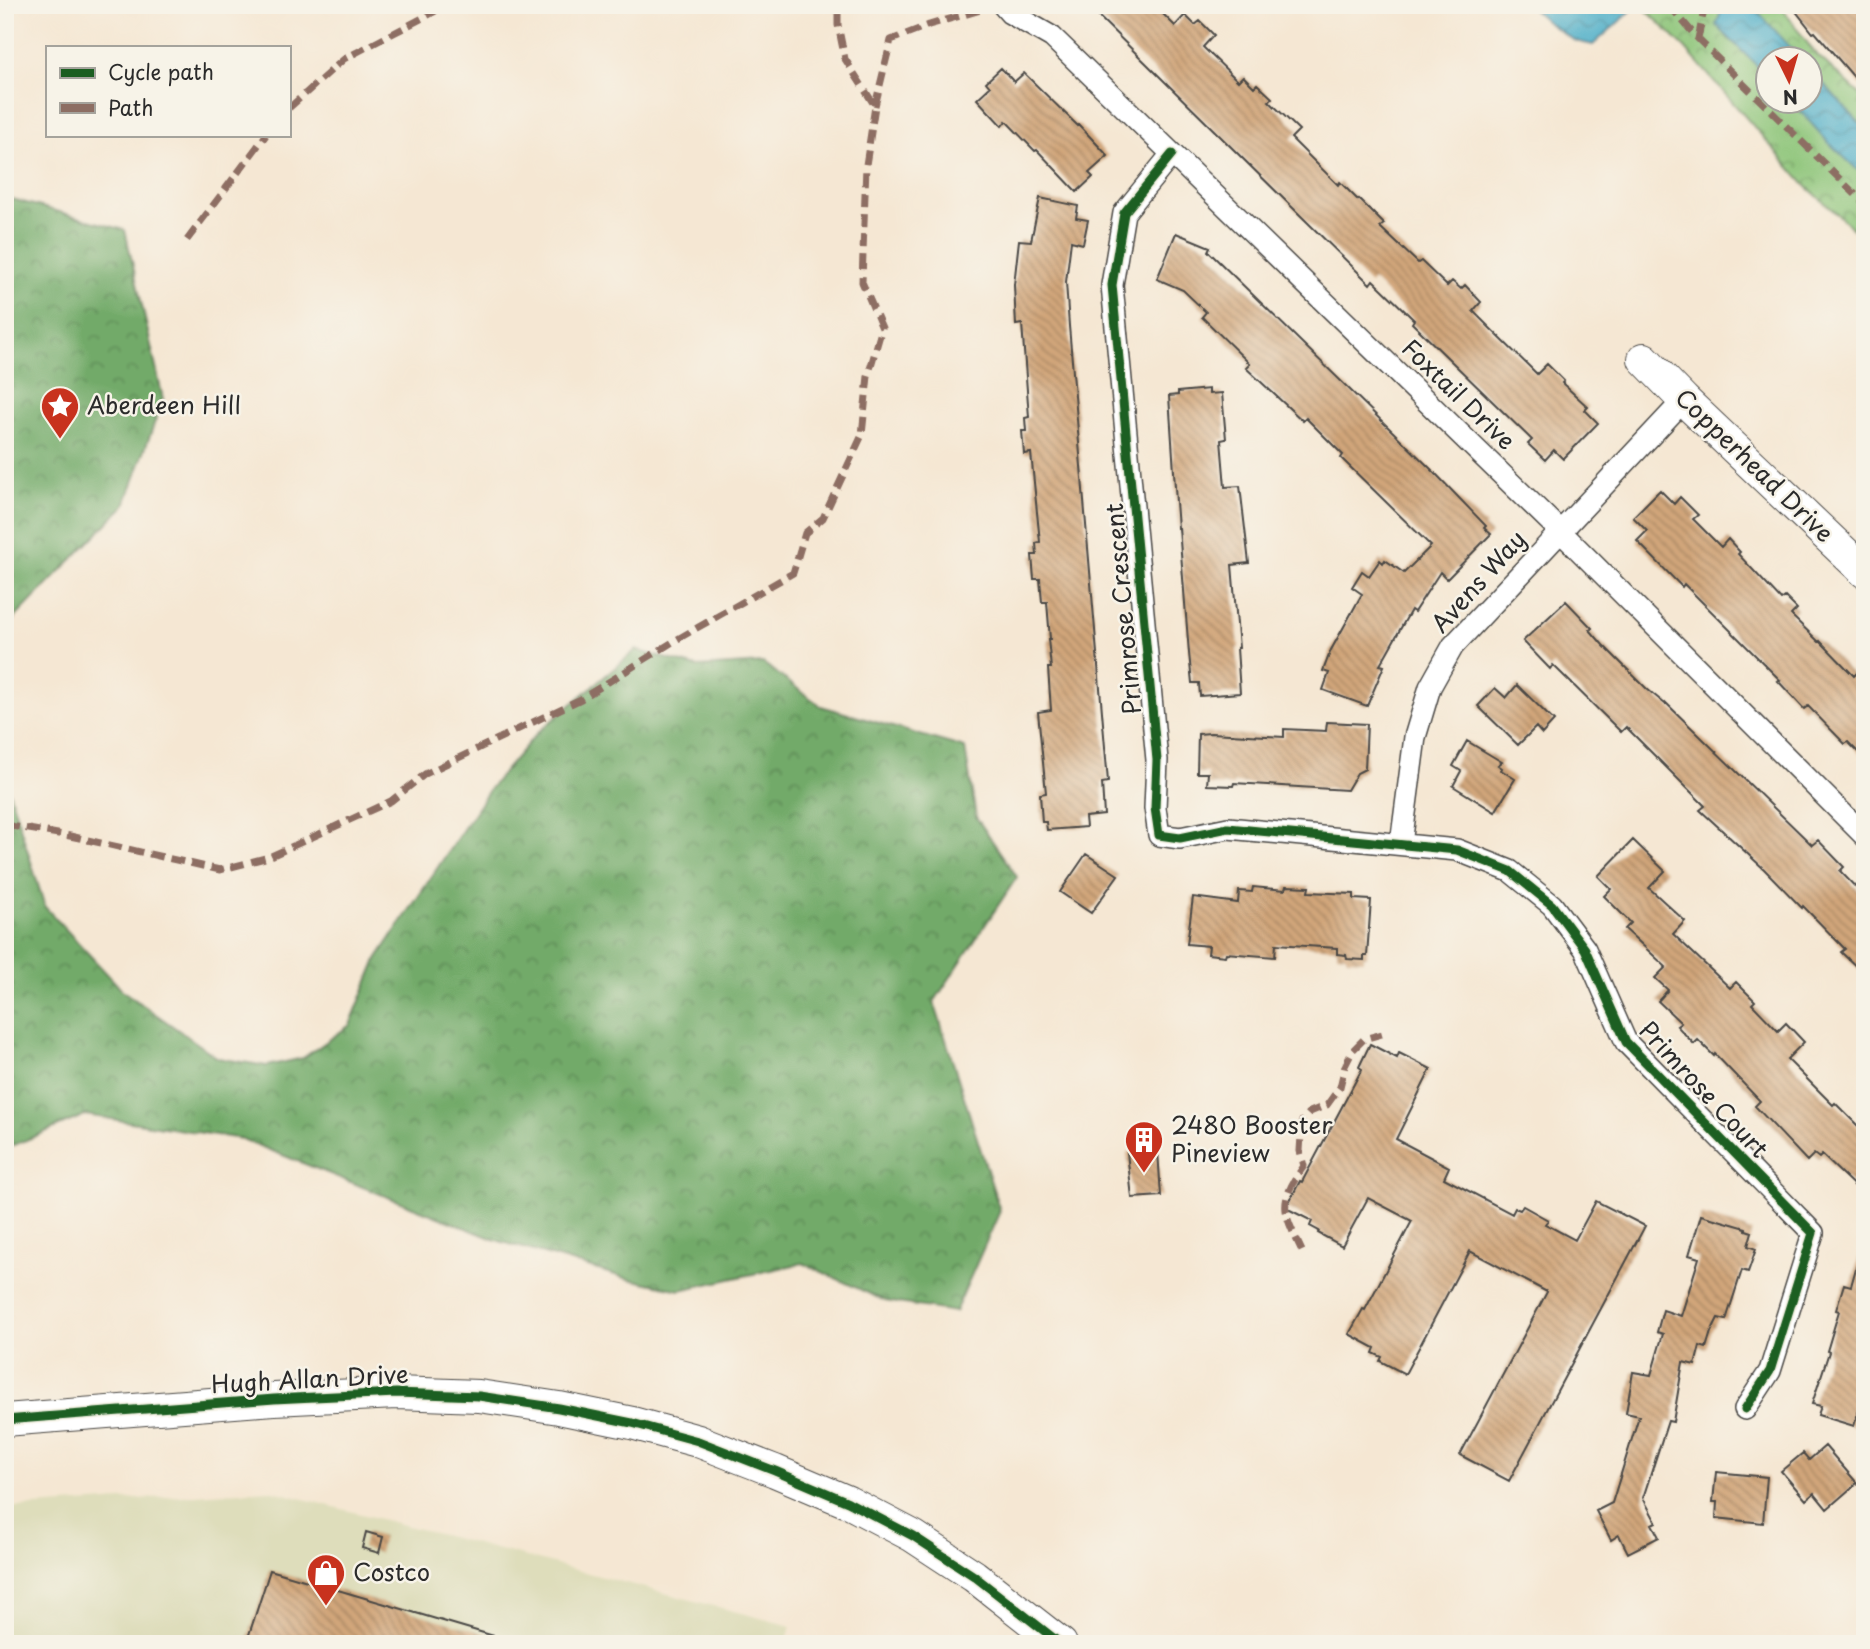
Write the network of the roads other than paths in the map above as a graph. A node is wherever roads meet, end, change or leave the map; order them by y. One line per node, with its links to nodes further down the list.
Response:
1 (1003, 5): 2 (street, Foxtail Drive)
2 (1172, 154): 5 (street, Foxtail Drive); 8 (street, Primrose Crescent)
3 (1644, 359): 4 (main road, Copperhead Drive)
4 (1684, 400): 5 (street, Avens Way); 6 (main road, Copperhead Drive)
5 (1560, 531): 7 (street, Foxtail Drive); 8 (street, Avens Way)
6 (1865, 572)
7 (1865, 836)
8 (1401, 844): 9 (street, Primrose Court)
9 (1745, 1409)
10 (5, 1420): 11 (main road, Hugh Allan Drive)
11 (1061, 1644)

